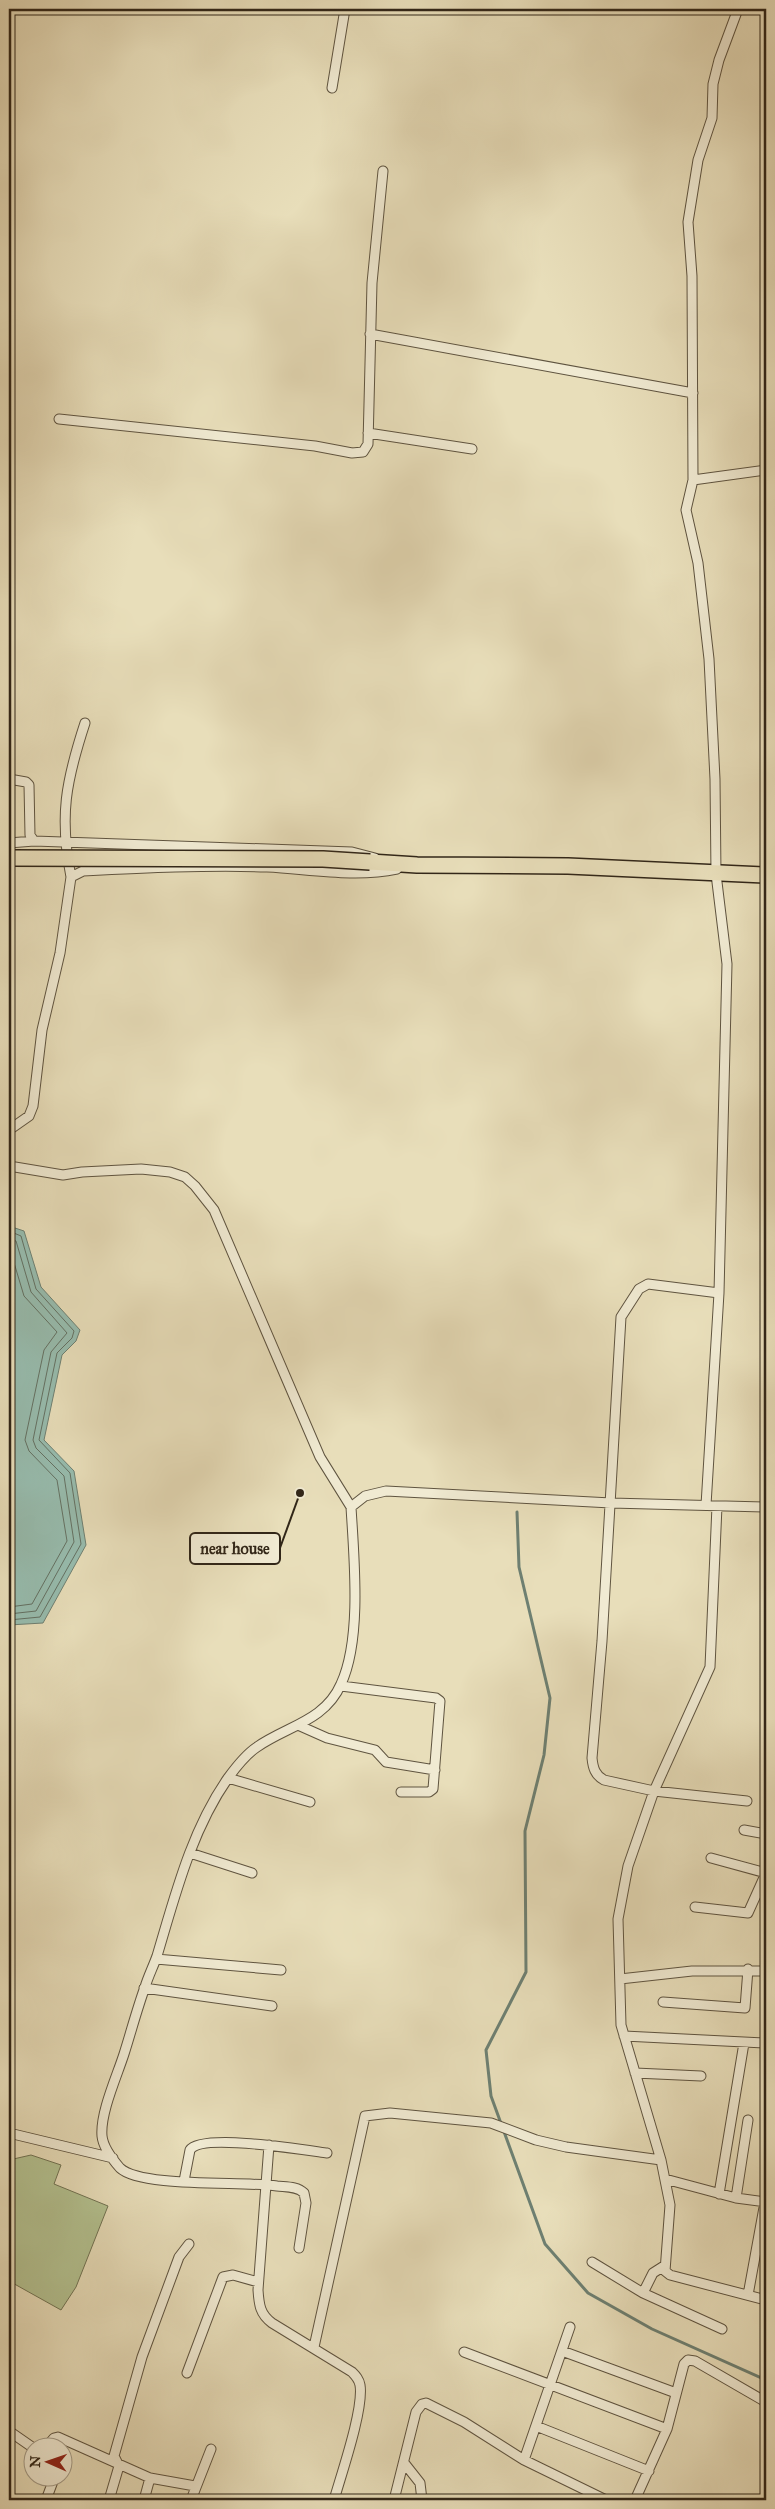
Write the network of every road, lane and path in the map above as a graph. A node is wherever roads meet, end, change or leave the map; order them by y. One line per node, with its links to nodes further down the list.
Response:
1 (345, 9): 3 (street)
2 (738, 9): 6 (street)
3 (332, 88)
4 (383, 171): 5 (street)
5 (370, 334): 6 (street); 8 (street)
6 (693, 393): 11 (street)
7 (59, 419): 8 (street)
8 (368, 433): 9 (street)
9 (472, 449)
10 (766, 470): 11 (street)
11 (693, 480): 20 (street)
12 (85, 723): 16 (street)
13 (9, 778): 14 (street)
14 (34, 841): 15 (street); 16 (street)
15 (9, 843)
16 (65, 843): 18 (street); 22 (street)
17 (9, 858): 18 (main road, bridge)
18 (377, 862): 19 (main road)
19 (417, 865): 20 (main road); 22 (street)
20 (716, 874): 21 (main road); 25 (street)
21 (766, 875)
22 (71, 877): 23 (street)
23 (9, 1130)
24 (9, 1166): 29 (street)
25 (719, 1293): 26 (street); 27 (street)
26 (611, 1503): 27 (street); 29 (street); 35 (street)
27 (706, 1505): 28 (street)
28 (717, 1506): 30 (street); 35 (street)
29 (350, 1507): 31 (street)
30 (766, 1507)
31 (340, 1686): 32 (street); 33 (street)
32 (300, 1726): 33 (street); 34 (street)
33 (435, 1770): 36 (street)
34 (228, 1778): 38 (street); 41 (street)
35 (654, 1791): 37 (street); 50 (street)
36 (401, 1792)
37 (747, 1801)
38 (310, 1802)
39 (744, 1830): 40 (street)
40 (766, 1834)
41 (190, 1853): 43 (street); 46 (street)
42 (711, 1858): 44 (street)
43 (252, 1873)
44 (766, 1873): 45 (street)
45 (695, 1907)
46 (156, 1959): 48 (street); 51 (street)
47 (748, 1969): 49 (street); 50 (street); 52 (street)
48 (280, 1970)
49 (766, 1970)
50 (620, 1979): 54 (street)
51 (144, 1988): 53 (street); 63 (street)
52 (663, 2002)
53 (272, 2006)
54 (624, 2036): 55 (street); 57 (street)
55 (744, 2043): 56 (street); 68 (street)
56 (766, 2043)
57 (636, 2074): 58 (street); 64 (street)
58 (701, 2076)
59 (748, 2120): 69 (street)
60 (9, 2133): 63 (street)
61 (269, 2145): 62 (street); 66 (street); 67 (street)
62 (327, 2153)
63 (112, 2158): 66 (street)
64 (661, 2160): 65 (street); 81 (street)
65 (665, 2179): 68 (street); 74 (street)
66 (184, 2181): 67 (street)
67 (265, 2184): 72 (street); 75 (street)
68 (719, 2194): 69 (street)
69 (736, 2198): 70 (street)
70 (766, 2202): 77 (street)
71 (189, 2244): 96 (street)
72 (299, 2248)
73 (592, 2262): 76 (street)
74 (664, 2266): 76 (street); 77 (street)
75 (258, 2286): 81 (street); 84 (street)
76 (643, 2293): 80 (street)
77 (748, 2295): 78 (street)
78 (766, 2300)
79 (570, 2327): 82 (street)
80 (722, 2329)
81 (314, 2347): 105 (street)
82 (562, 2351): 85 (street); 86 (street)
83 (464, 2352): 85 (street)
84 (187, 2373)
85 (551, 2383): 88 (street); 89 (street)
86 (676, 2393): 87 (street); 89 (street)
87 (766, 2402)
88 (536, 2426): 94 (street); 97 (street)
89 (667, 2429): 97 (street)
90 (9, 2431): 91 (street)
91 (22, 2440)
92 (72, 2444): 96 (street)
93 (210, 2449): 100 (street)
94 (524, 2460): 95 (street); 108 (street)
95 (405, 2464): 106 (street); 107 (street)
96 (119, 2466): 98 (street); 102 (street)
97 (649, 2471): 109 (street)
98 (150, 2478): 100 (street); 103 (street)
99 (51, 2486): 101 (street)
100 (195, 2486): 104 (street)
101 (46, 2500)
102 (108, 2500)
103 (144, 2500)
104 (191, 2500)
105 (334, 2500)
106 (394, 2500)
107 (422, 2500)
108 (606, 2500)
109 (635, 2500)

